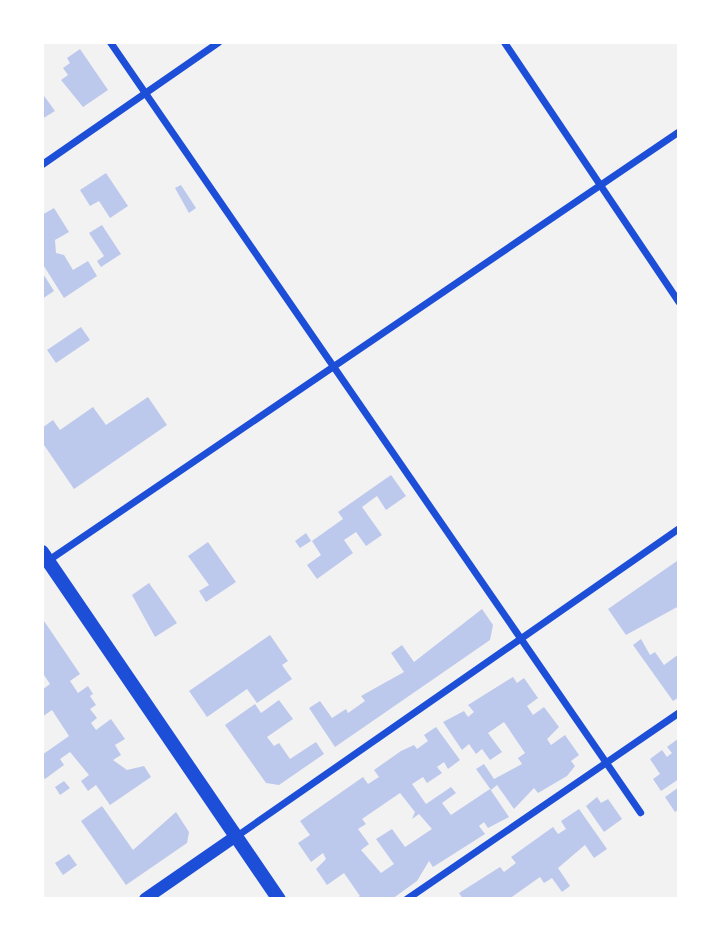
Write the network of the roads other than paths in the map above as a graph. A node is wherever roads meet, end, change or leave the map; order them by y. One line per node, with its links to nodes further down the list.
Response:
1 (110, 42): 4 (street)
2 (218, 42): 4 (street)
3 (504, 42): 7 (street)
4 (145, 91): 6 (street); 9 (street)
5 (679, 131): 7 (street)
6 (42, 164)
7 (600, 185): 8 (street); 9 (street)
8 (679, 302)
9 (331, 366): 11 (street); 12 (street)
10 (679, 528): 12 (street)
11 (44, 559): 16 (main road)
12 (519, 638): 14 (street); 16 (street)
13 (679, 712): 14 (street)
14 (605, 762): 15 (street); 19 (street)
15 (640, 812)
16 (236, 836): 17 (street); 18 (main road)
17 (145, 899)
18 (279, 899)
19 (406, 899)

